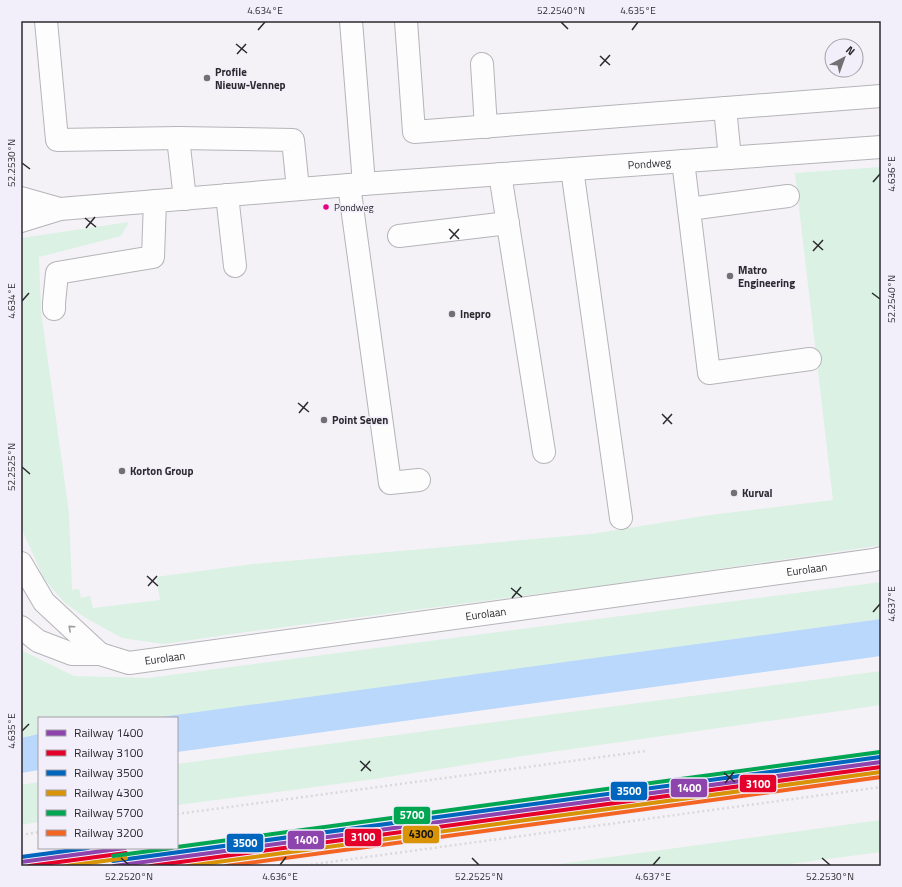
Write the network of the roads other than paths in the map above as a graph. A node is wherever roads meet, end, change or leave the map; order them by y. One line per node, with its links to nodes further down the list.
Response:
1 (46, 21): 8 (street)
2 (351, 21): 14 (street)
3 (406, 21): 7 (street)
4 (482, 64): 7 (street)
5 (881, 96): 6 (street)
6 (725, 108): 7 (street); 10 (street)
7 (486, 127)
8 (178, 138): 15 (street); 19 (street)
9 (881, 147): 10 (street, Pondweg)
10 (730, 158): 11 (street, Pondweg)
11 (683, 161): 12 (street, Pondweg); 22 (street)
12 (572, 169): 13 (street, Pondweg); 31 (street)
13 (500, 174): 14 (street, Pondweg); 24 (street)
14 (357, 184): 15 (street, Pondweg); 30 (street)
15 (298, 189): 16 (street, Pondweg)
16 (227, 195): 19 (street, Pondweg); 26 (street)
17 (788, 196): 22 (street)
18 (21, 198): 21 (street, Pondweg)
19 (185, 199): 20 (street, Pondweg)
20 (155, 201): 21 (street, Pondweg); 27 (street)
21 (60, 209): 23 (street, Pondweg)
22 (689, 209): 28 (street)
23 (21, 221)
24 (508, 223): 25 (street); 29 (street)
25 (399, 236)
26 (236, 266)
27 (54, 308)
28 (810, 359)
29 (544, 452)
30 (419, 480)
31 (621, 518)
32 (879, 560): 35 (street, Eurolaan)
33 (21, 563): 35 (street, Eurolaan, one-way to 33)
34 (21, 627): 35 (street, Eurolaan)
35 (100, 654)

